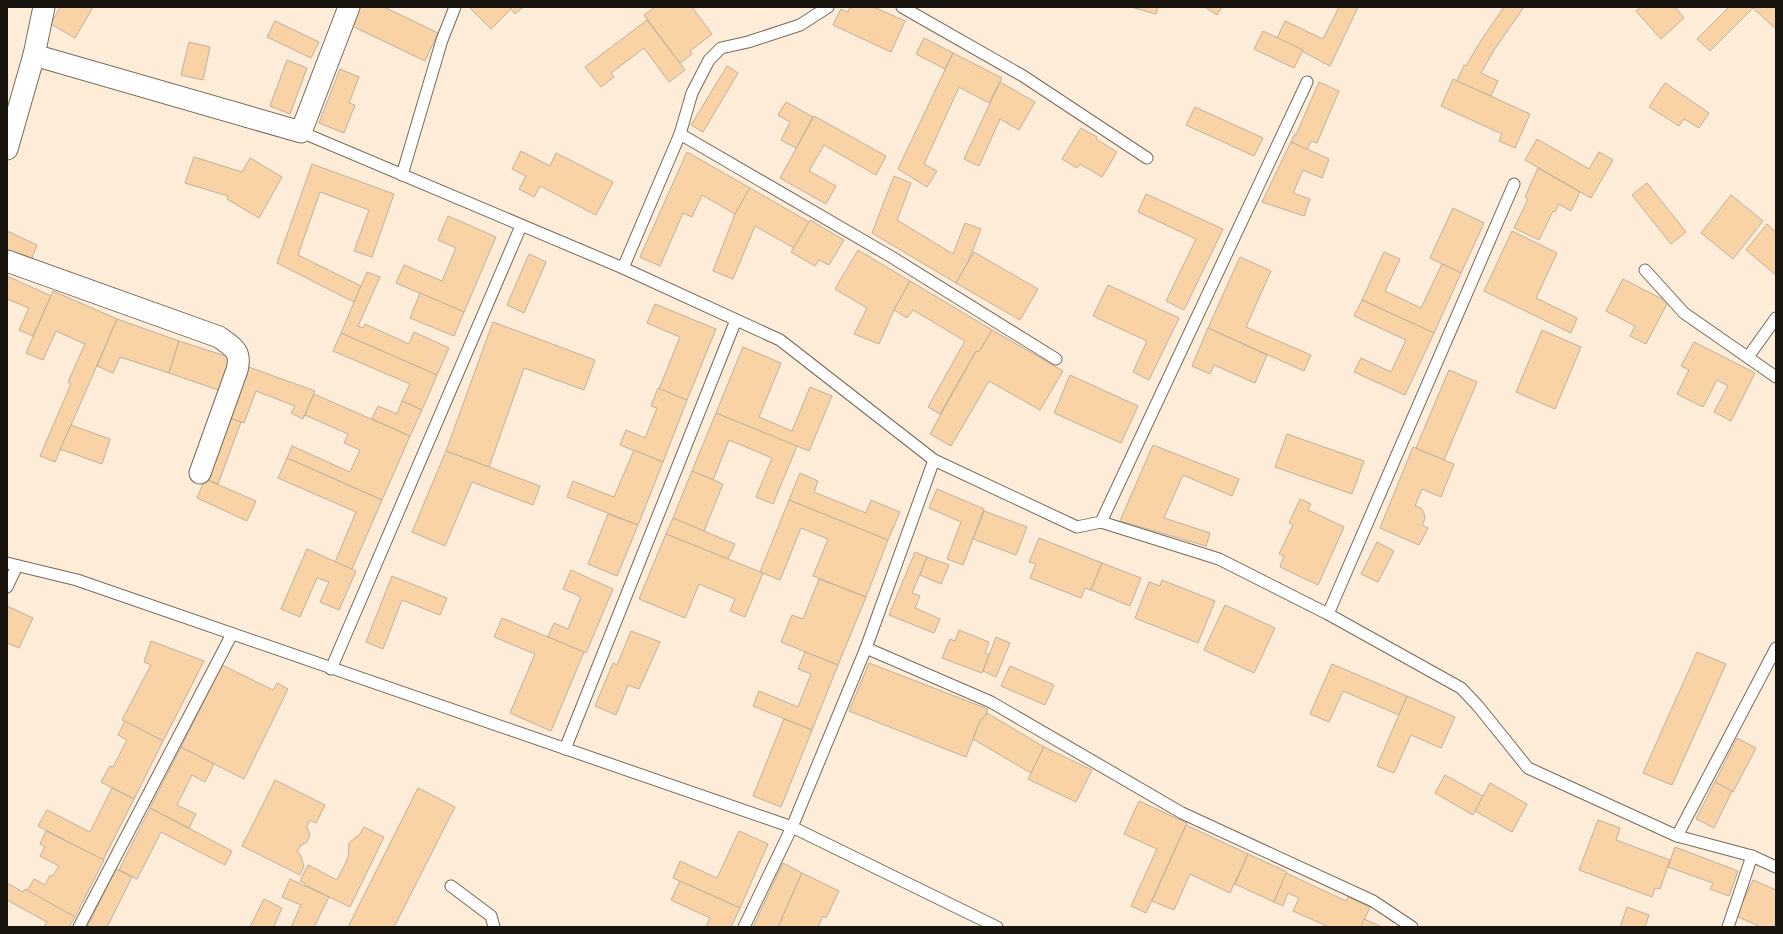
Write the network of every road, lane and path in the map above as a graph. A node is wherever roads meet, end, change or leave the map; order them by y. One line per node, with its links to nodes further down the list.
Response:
1 (44, 7): 6 (street)
2 (349, 7): 8 (street)
3 (455, 7): 12 (lane)
4 (828, 7): 9 (lane)
5 (902, 7): 11 (lane)
6 (34, 55): 8 (street); 10 (street)
7 (1307, 82): 25 (lane)
8 (301, 132): 12 (lane)
9 (680, 134): 16 (lane); 21 (lane)
10 (7, 146)
11 (1148, 158)
12 (402, 175): 14 (lane)
13 (1514, 184): 28 (lane)
14 (521, 226): 16 (lane); 32 (lane)
15 (7, 262): 24 (street)
16 (623, 268): 19 (lane)
17 (1644, 270): 20 (lane)
18 (1776, 318): 20 (lane)
19 (736, 320): 23 (lane); 33 (lane)
20 (1748, 357): 22 (lane)
21 (1056, 359)
22 (1776, 377)
23 (934, 460): 25 (lane); 30 (lane)
24 (200, 473)
25 (1101, 522): 28 (lane)
26 (12, 564): 27 (lane); 29 (lane)
27 (7, 587)
28 (1328, 614): 35 (lane)
29 (232, 634): 32 (lane); 39 (lane)
30 (866, 648): 34 (lane); 43 (lane)
31 (1776, 648): 35 (lane)
32 (331, 669): 33 (lane)
33 (565, 749): 34 (lane)
34 (792, 827): 41 (lane); 42 (lane)
35 (1677, 836): 36 (lane)
36 (1752, 856): 37 (lane); 44 (lane)
37 (1776, 867)
38 (451, 886): 40 (lane)
39 (79, 927)
40 (494, 927)
41 (744, 927)
42 (997, 927)
43 (1412, 927)
44 (1728, 927)

